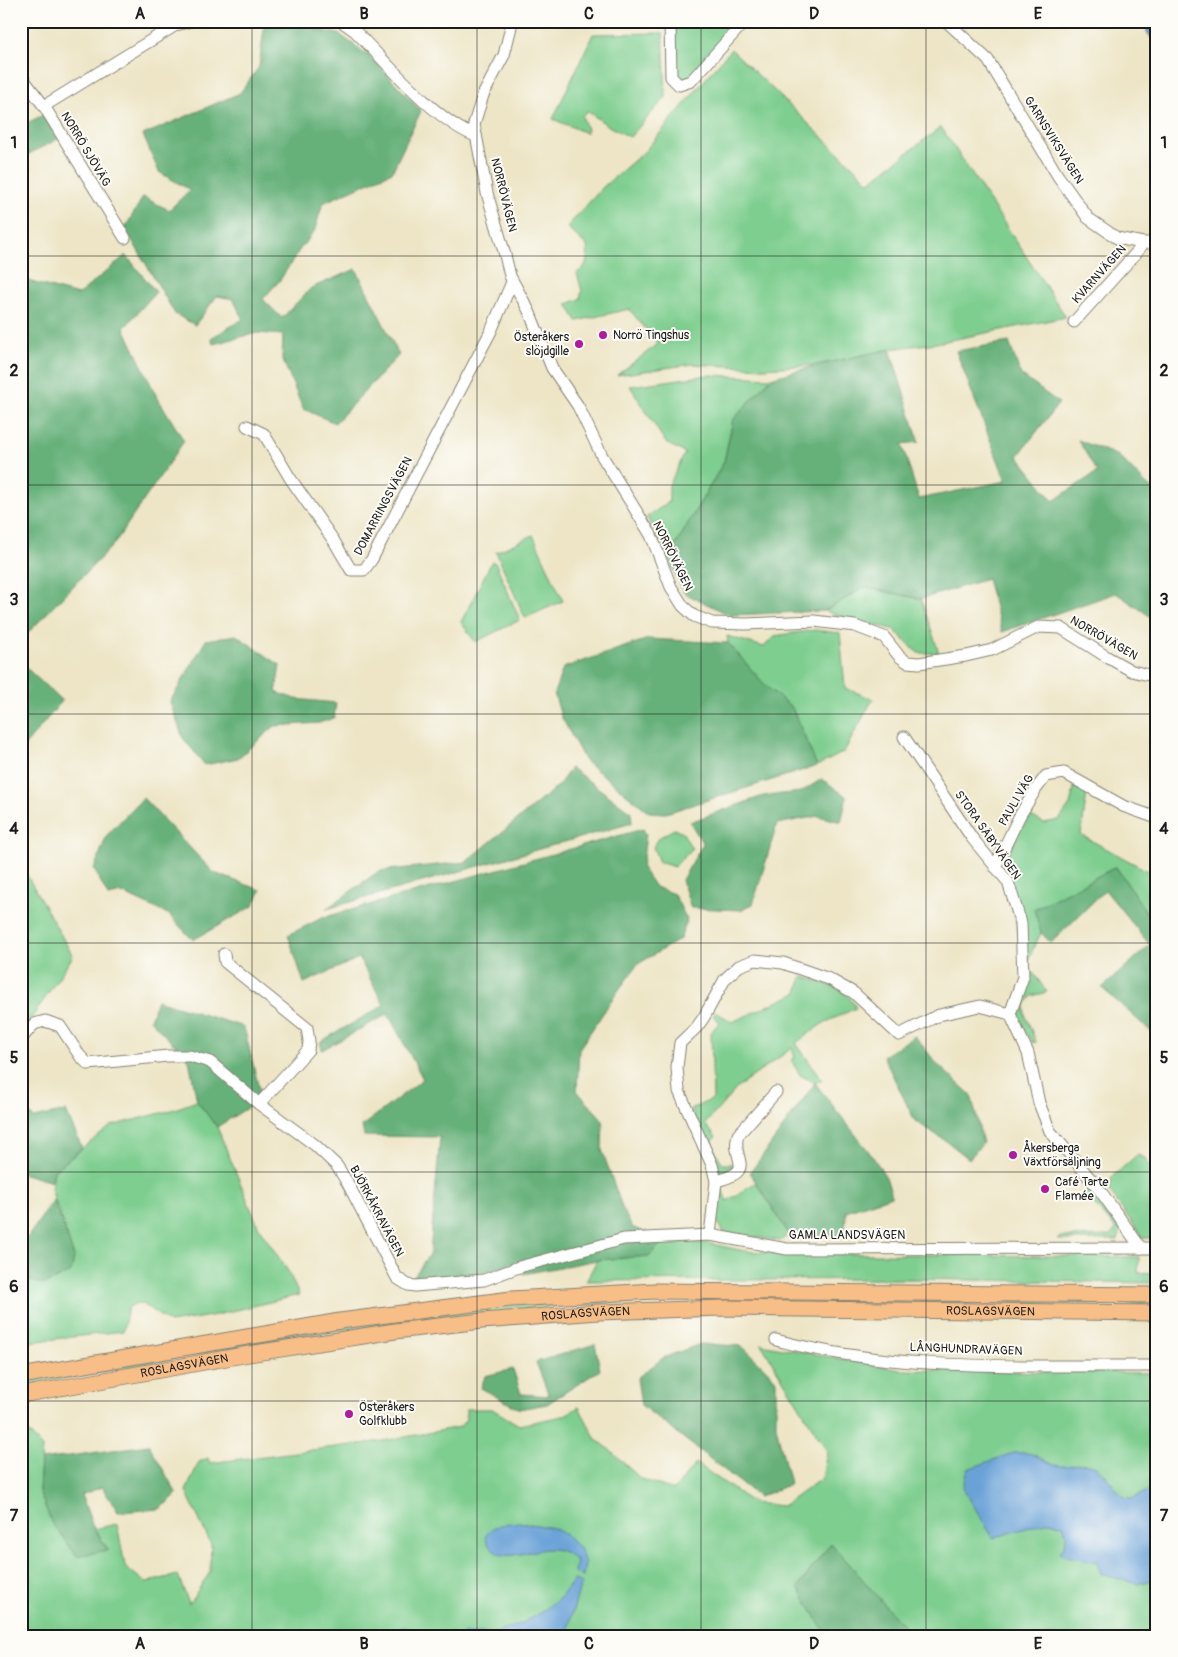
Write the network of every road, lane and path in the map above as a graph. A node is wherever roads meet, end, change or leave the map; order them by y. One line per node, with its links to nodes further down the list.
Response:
1 (189, 21): 8 (street)
2 (341, 21): 9 (street)
3 (511, 21): 9 (street, NORRÖVÄGEN)
4 (670, 21): 5 (street)
5 (745, 21)
6 (946, 21): 11 (street, GARNSVIKSVÄGEN)
7 (21, 76): 8 (street, NORRÖ SJÖVÄG)
8 (44, 106): 10 (street, NORRÖ SJÖVÄG)
9 (476, 136): 13 (street, NORRÖVÄGEN)
10 (124, 238)
11 (1143, 243): 12 (street, GARNSVIKSVÄGEN); 14 (street, KVARNVÄGEN)
12 (1157, 243)
13 (512, 282): 15 (street, DOMARRINGSVÄGEN); 16 (street, NORRÖVÄGEN)
14 (1074, 322)
15 (247, 426)
16 (1157, 677)
17 (904, 737): 19 (street, STORA SÄBYVÄGEN)
18 (1157, 818): 19 (street, PAULI VÄG)
19 (995, 867): 21 (street, STORA SÄBYVÄGEN)
20 (224, 954): 24 (street)
21 (1010, 1014): 25 (street); 27 (street)
22 (21, 1038): 24 (street, BJÖRKÅKRAVÄGEN)
23 (776, 1092): 25 (street)
24 (259, 1104): 29 (street, BJÖRKÅKRAVÄGEN)
25 (716, 1181): 26 (street)
26 (710, 1234): 27 (street, GAMLA LANDSVÄGEN); 29 (street, GAMLA LANDSVÄGEN)
27 (1141, 1248): 28 (street, GAMLA LANDSVÄGEN)
28 (1157, 1248)
29 (397, 1278)
30 (1157, 1295): 34 (main road, ROSLAGSVÄGEN)
31 (1157, 1313): 35 (main road, ROSLAGSVÄGEN)
32 (776, 1340): 33 (street, LÅNGHUNDRAVÄGEN)
33 (1157, 1366)
34 (21, 1376)
35 (21, 1395)

